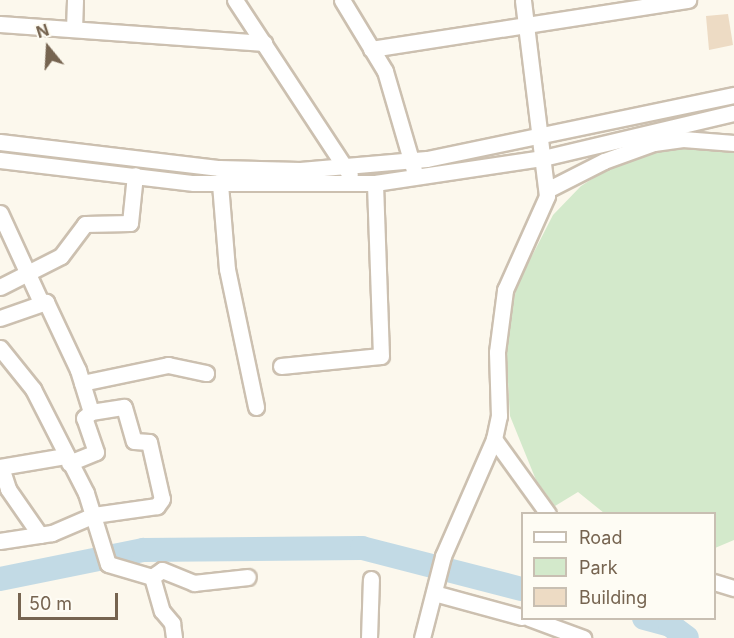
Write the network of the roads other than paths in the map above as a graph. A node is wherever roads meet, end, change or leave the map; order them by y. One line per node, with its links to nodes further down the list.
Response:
1 (75, 0): 9 (street)
2 (235, 0): 10 (street)
3 (342, 0): 11 (street)
4 (523, 0): 8 (street)
5 (688, 0): 6 (street)
6 (612, 6): 8 (street)
7 (0, 24): 9 (street)
8 (527, 27): 11 (street); 14 (street)
9 (74, 29): 10 (street)
10 (264, 43): 20 (street)
11 (371, 49): 19 (street)
12 (734, 95): 14 (street)
13 (734, 113): 17 (street)
14 (541, 138): 17 (street); 19 (street)
15 (0, 142): 20 (street)
16 (734, 143): 26 (street)
17 (543, 158): 22 (street); 26 (street)
18 (0, 160): 21 (street)
19 (413, 160): 20 (street); 22 (street)
20 (347, 167): 23 (street)
21 (135, 175): 25 (street); 28 (street)
22 (416, 177): 24 (street)
23 (354, 183): 24 (street); 25 (street)
24 (375, 183): 33 (street)
25 (220, 184): 36 (street)
26 (547, 190): 38 (street)
27 (0, 213): 28 (street)
28 (29, 270): 29 (street); 30 (street)
29 (0, 287)
30 (41, 302): 31 (street); 35 (street)
31 (0, 318)
32 (0, 348): 39 (street)
33 (281, 366)
34 (206, 373): 35 (street)
35 (82, 383): 37 (street)
36 (256, 407)
37 (91, 412): 39 (street); 43 (street)
38 (494, 439): 42 (street); 50 (street)
39 (67, 460): 40 (street); 43 (street)
40 (0, 467): 41 (street)
41 (4, 491): 44 (street)
42 (547, 512)
43 (95, 516): 44 (street); 46 (street)
44 (40, 535): 45 (street)
45 (0, 540)
46 (152, 577): 47 (street); 54 (street)
47 (248, 577)
48 (371, 579): 55 (street)
49 (716, 583): 51 (street)
50 (435, 586): 52 (street); 56 (street)
51 (734, 588)
52 (521, 616)
53 (534, 620): 57 (street)
54 (174, 638)
55 (369, 638)
56 (422, 638)
57 (583, 638)

